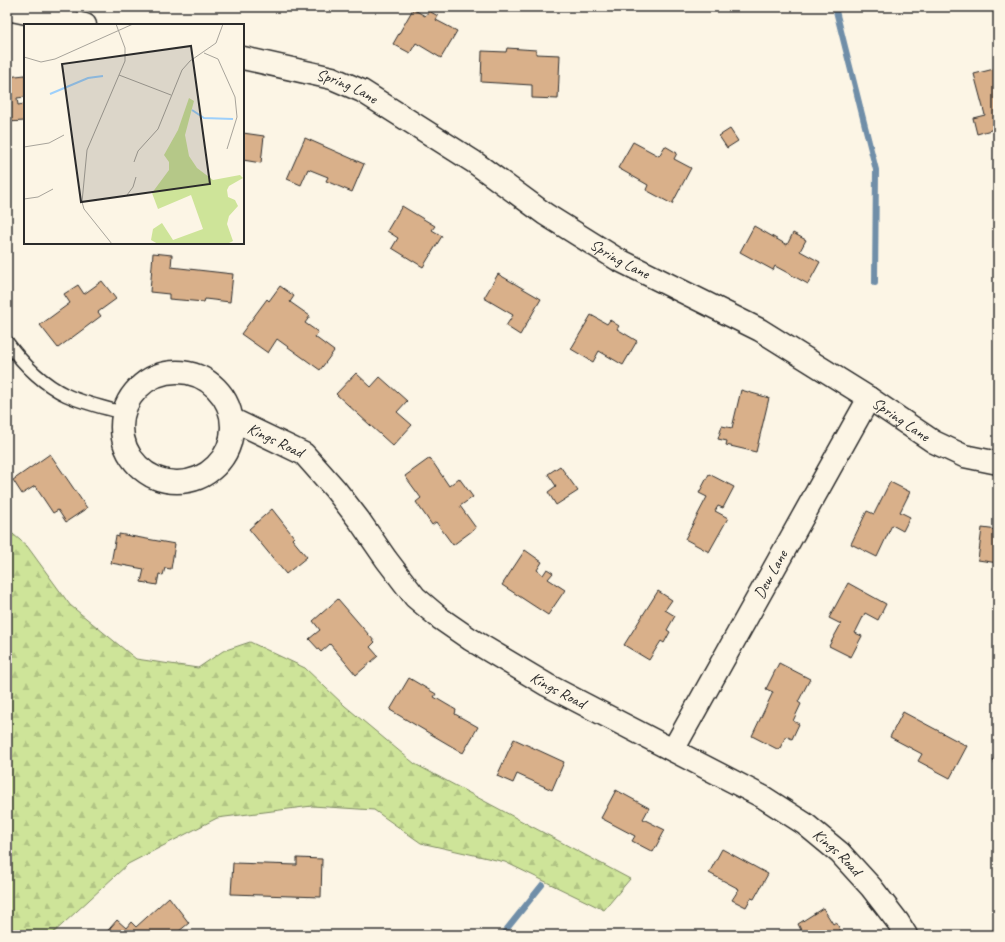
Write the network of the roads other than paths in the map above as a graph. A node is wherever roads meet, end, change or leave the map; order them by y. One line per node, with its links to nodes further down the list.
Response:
1 (7, 9): 2 (street)
2 (80, 24)
3 (244, 58): 5 (street, Spring Lane)
4 (7, 342): 6 (lane)
5 (869, 398): 8 (street, Spring Lane); 9 (street, Dew Lane)
6 (123, 413): 7 (street, Kings Road); 7 (street, Kings Road)
7 (233, 420): 9 (street, Kings Road)
8 (998, 463)
9 (673, 750): 10 (street, Kings Road)
10 (906, 935)

